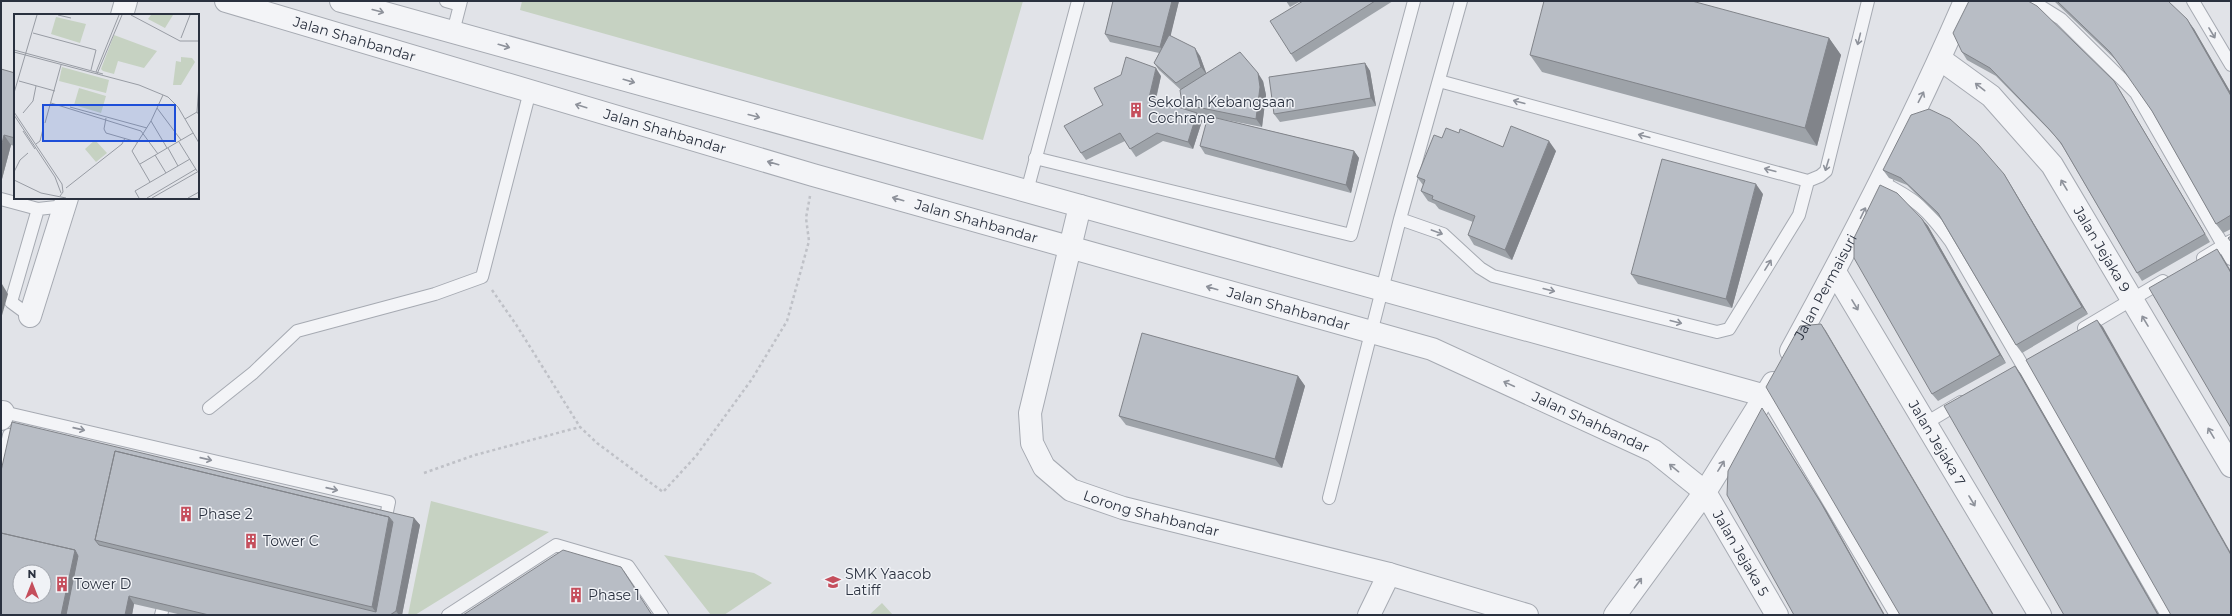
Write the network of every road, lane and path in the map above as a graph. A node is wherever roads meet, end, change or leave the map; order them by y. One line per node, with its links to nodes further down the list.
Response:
1 (126, 1): 13 (street)
2 (226, 1): 18 (street, Jalan Shahbandar)
3 (341, 1): 14 (street, one-way to 14)
4 (446, 1): 12 (lane)
5 (1078, 1): 19 (lane)
6 (1414, 1): 19 (lane)
7 (1461, 1): 17 (lane)
8 (1868, 1): 21 (lane, one-way to 21)
9 (1966, 1): 15 (street, Jalan Permaisuri)
10 (2032, 1): 29 (lane)
11 (2193, 1): 16 (lane, one-way to 16)
12 (461, 3): 14 (lane)
13 (122, 14)
14 (453, 32): 23 (street, one-way to 23)
15 (1940, 59): 22 (street, Jalan Permaisuri, one-way to 15); 37 (street, Jalan Jejaka 9, one-way to 15)
16 (2231, 65)
17 (1439, 81): 21 (lane, one-way to 17); 28 (lane)
18 (530, 91): 20 (street, Jalan Shahbandar, one-way to 18); 35 (lane)
19 (1035, 158): 23 (lane)
20 (813, 175): 30 (street, Jalan Shahbandar, one-way to 20); 49 (path)
21 (1808, 181): 28 (lane, one-way to 21)
22 (1879, 181): 33 (street, Jalan Permaisuri, one-way to 22); 42 (lane)
23 (1027, 191): 26 (street)
24 (1, 199): 27 (lane)
25 (66, 202): 27 (lane); 38 (street)
26 (1080, 206): 30 (street, Lorong Shahbandar); 36 (street)
27 (38, 209): 38 (lane)
28 (1400, 219): 36 (lane)
29 (2227, 243): 31 (lane); 32 (lane)
30 (1070, 248): 39 (street, Jalan Shahbandar, one-way to 30); 57 (street, Lorong Shahbandar)
31 (2231, 259)
32 (2190, 265)
33 (1835, 272): 44 (street, Jalan Permaisuri); 48 (street, Jalan Jejaka 7, one-way to 48)
34 (2171, 276): 37 (lane)
35 (482, 277): 45 (lane); 49 (path)
36 (1382, 289): 39 (lane); 44 (street)
37 (2132, 300): 40 (lane); 51 (street, Jalan Jejaka 9, one-way to 37)
38 (30, 316)
39 (1370, 333): 54 (street, Jalan Shahbandar, one-way to 39); 55 (lane)
40 (2074, 335)
41 (2035, 358): 42 (lane)
42 (2019, 368): 68 (lane)
43 (1974, 394): 48 (lane)
44 (1766, 396): 54 (street, Jalan Permaisuri, one-way to 44); 66 (lane)
45 (209, 408)
46 (6, 415): 47 (lane); 52 (lane)
47 (28, 417): 50 (lane); 56 (lane, one-way to 56)
48 (1926, 423): 67 (street, Jalan Jejaka 7, one-way to 67)
49 (580, 427): 53 (path)
50 (71, 440)
51 (2231, 466)
52 (1, 471)
53 (424, 473)
54 (1705, 492): 64 (street, Jalan Permaisuri, one-way to 54); 65 (street, Jalan Jejaka 5)
55 (1329, 498)
56 (380, 540)
57 (1389, 574): 62 (street); 63 (street, Lorong Shahbandar)
58 (179, 603): 59 (lane)
59 (162, 615)
60 (449, 615): 61 (lane)
61 (662, 615)
62 (1370, 615)
63 (1527, 615)
64 (1615, 615)
65 (1777, 615)
66 (1896, 615)
67 (2040, 615)
68 (2167, 615)

